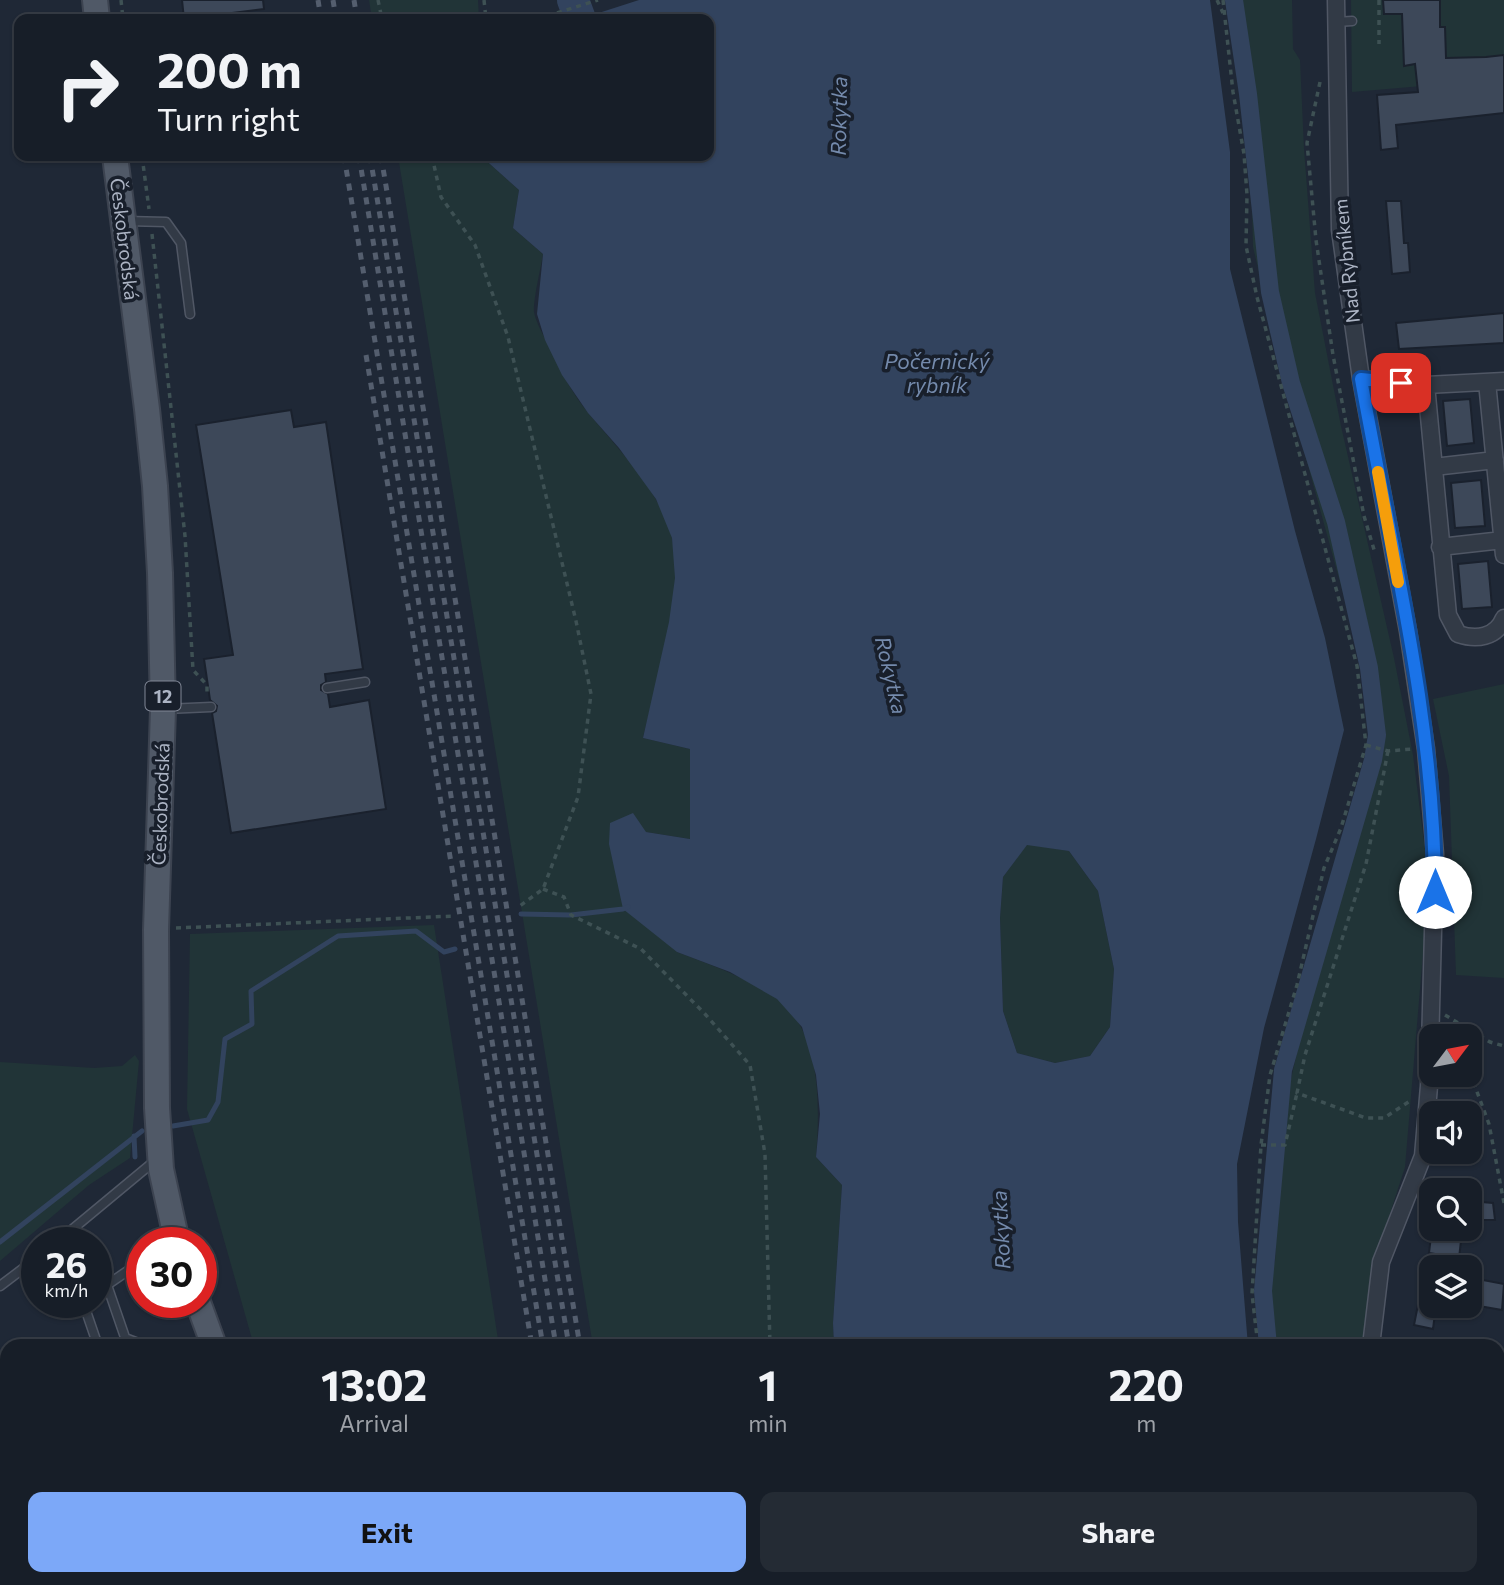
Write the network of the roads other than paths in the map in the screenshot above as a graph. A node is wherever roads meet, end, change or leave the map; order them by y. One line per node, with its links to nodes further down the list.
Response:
1 (1336, 0): 5 (street, Nad Rybníkem)
2 (116, 161): 3 (main road, Českobrodská / 12)
3 (123, 221): 4 (lane); 16 (main road, Českobrodská / 12)
4 (190, 314)
5 (1361, 379): 7 (street); 28 (street, Nad Rybníkem)
6 (1496, 382): 7 (street); 8 (street)
7 (1426, 385): 9 (street)
8 (1495, 460): 9 (street); 11 (street)
9 (1434, 467): 10 (street)
10 (1440, 547): 11 (street); 12 (street)
11 (1503, 547)
12 (1504, 618)
13 (365, 682): 14 (lane)
14 (327, 688)
15 (209, 707): 16 (lane)
16 (163, 709): 17 (main road, Českobrodská / 12)
17 (160, 1157): 18 (lane); 19 (main road, Českobrodská / 12)
18 (75, 1227)
19 (171, 1227)
20 (21, 1270): 21 (lane)
21 (0, 1286)
22 (112, 1300): 26 (lane)
23 (88, 1318): 25 (lane)
24 (204, 1318): 27 (main road)
25 (96, 1339)
26 (125, 1339)
27 (211, 1339)
28 (1372, 1339)

